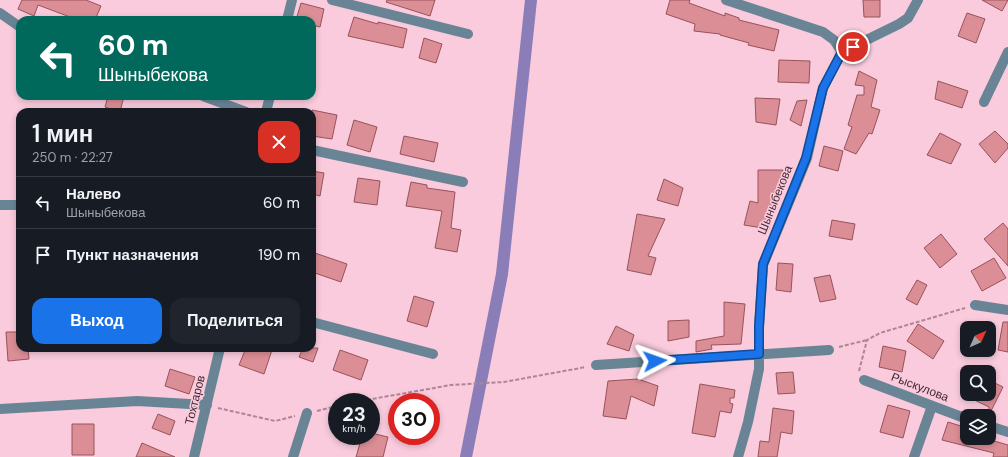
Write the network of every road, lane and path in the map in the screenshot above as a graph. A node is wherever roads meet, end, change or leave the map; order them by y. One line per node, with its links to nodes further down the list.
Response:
1 (292, 0): 6 (street)
2 (332, 0): 8 (street)
3 (726, 0): 9 (street)
4 (918, 0): 9 (street)
5 (0, 13): 7 (street)
6 (288, 16)
7 (16, 24)
8 (468, 34)
9 (842, 52): 25 (street, Шыныбекова)
10 (1008, 52): 12 (street)
11 (214, 100): 13 (street)
12 (984, 102)
13 (235, 108)
14 (316, 151): 15 (street)
15 (463, 182)
16 (0, 205): 17 (street)
17 (16, 205)
18 (975, 305): 19 (street); 21 (path)
19 (1008, 310)
20 (316, 323): 24 (street)
21 (867, 340): 22 (path); 27 (path)
22 (829, 350): 25 (street)
23 (219, 352): 29 (street, Тохтаров)
24 (433, 354)
25 (759, 354): 26 (street); 39 (street, Шыныбекова)
26 (596, 365): 28 (path)
27 (864, 380): 30 (street, Рыскулова)
28 (380, 398)
29 (207, 405): 32 (street); 33 (path); 37 (street, Тохтаров)
30 (932, 406): 34 (street, Рыскулова); 40 (street)
31 (328, 408): 33 (path)
32 (0, 409)
33 (307, 413): 38 (street)
34 (960, 416)
35 (996, 428): 36 (street)
36 (1008, 432)
37 (194, 457)
38 (293, 457)
39 (738, 457)
40 (914, 457)

